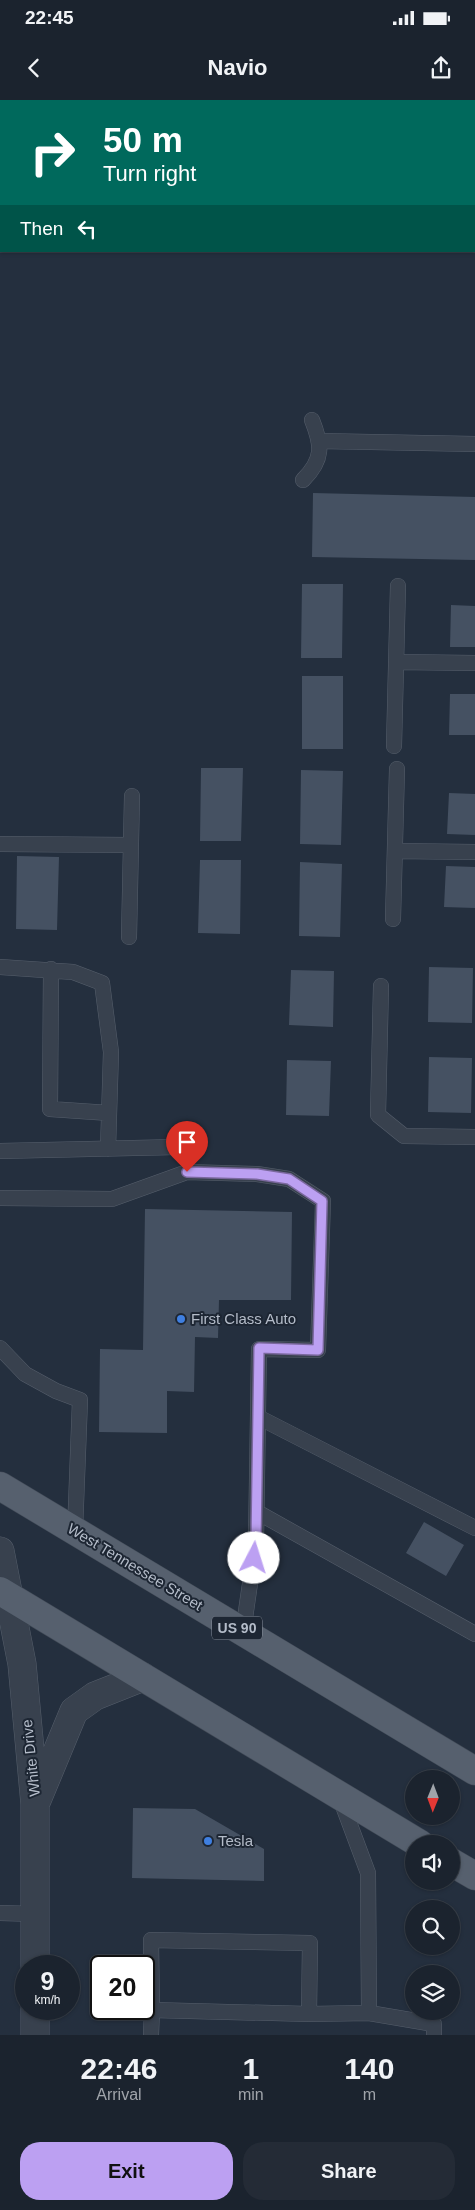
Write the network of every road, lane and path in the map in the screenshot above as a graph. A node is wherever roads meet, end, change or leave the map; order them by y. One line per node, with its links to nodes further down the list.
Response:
1 (312, 420): 2 (lane)
2 (319, 441): 3 (lane); 4 (lane)
3 (475, 444)
4 (303, 480)
5 (398, 586): 6 (lane)
6 (396, 662): 7 (lane); 8 (lane)
7 (475, 663)
8 (394, 746)
9 (397, 769): 13 (lane)
10 (132, 796): 12 (lane)
11 (0, 844): 12 (lane)
12 (131, 844): 16 (lane)
13 (395, 851): 14 (lane); 15 (lane)
14 (475, 852)
15 (394, 919)
16 (129, 937)
17 (0, 967): 18 (lane)
18 (51, 969): 20 (lane); 20 (lane)
19 (381, 986): 21 (lane)
20 (109, 1113): 23 (lane)
21 (475, 1137)
22 (178, 1147): 23 (lane)
23 (108, 1149): 24 (lane)
24 (0, 1151)
25 (0, 1198): 27 (lane)
26 (0, 1348): 31 (lane)
27 (258, 1418): 29 (lane); 30 (lane)
28 (0, 1486): 31 (main road, West Tennessee Street / US 90)
29 (256, 1512): 34 (lane); 35 (lane)
30 (475, 1528)
31 (75, 1531): 34 (main road, West Tennessee Street / US 90)
32 (0, 1552): 33 (street, White Drive)
33 (5, 1595): 36 (main road); 39 (street, White Drive)
34 (243, 1632): 37 (main road, West Tennessee Street / US 90)
35 (475, 1634)
36 (143, 1676): 38 (main road); 39 (street)
37 (475, 1771)
38 (339, 1796): 40 (main road); 48 (lane)
39 (36, 1804): 44 (street, White Drive)
40 (405, 1835)
41 (460, 1867): 42 (main road)
42 (475, 1876)
43 (0, 1913): 44 (lane)
44 (35, 1914): 45 (street, White Drive)
45 (35, 1955)
46 (151, 1955): 49 (lane)
47 (155, 2010): 49 (lane)
48 (368, 2013): 49 (lane); 54 (lane)
49 (309, 2014)
50 (35, 2020): 52 (street)
51 (152, 2020): 53 (lane)
52 (35, 2035)
53 (151, 2035)
54 (434, 2035)

